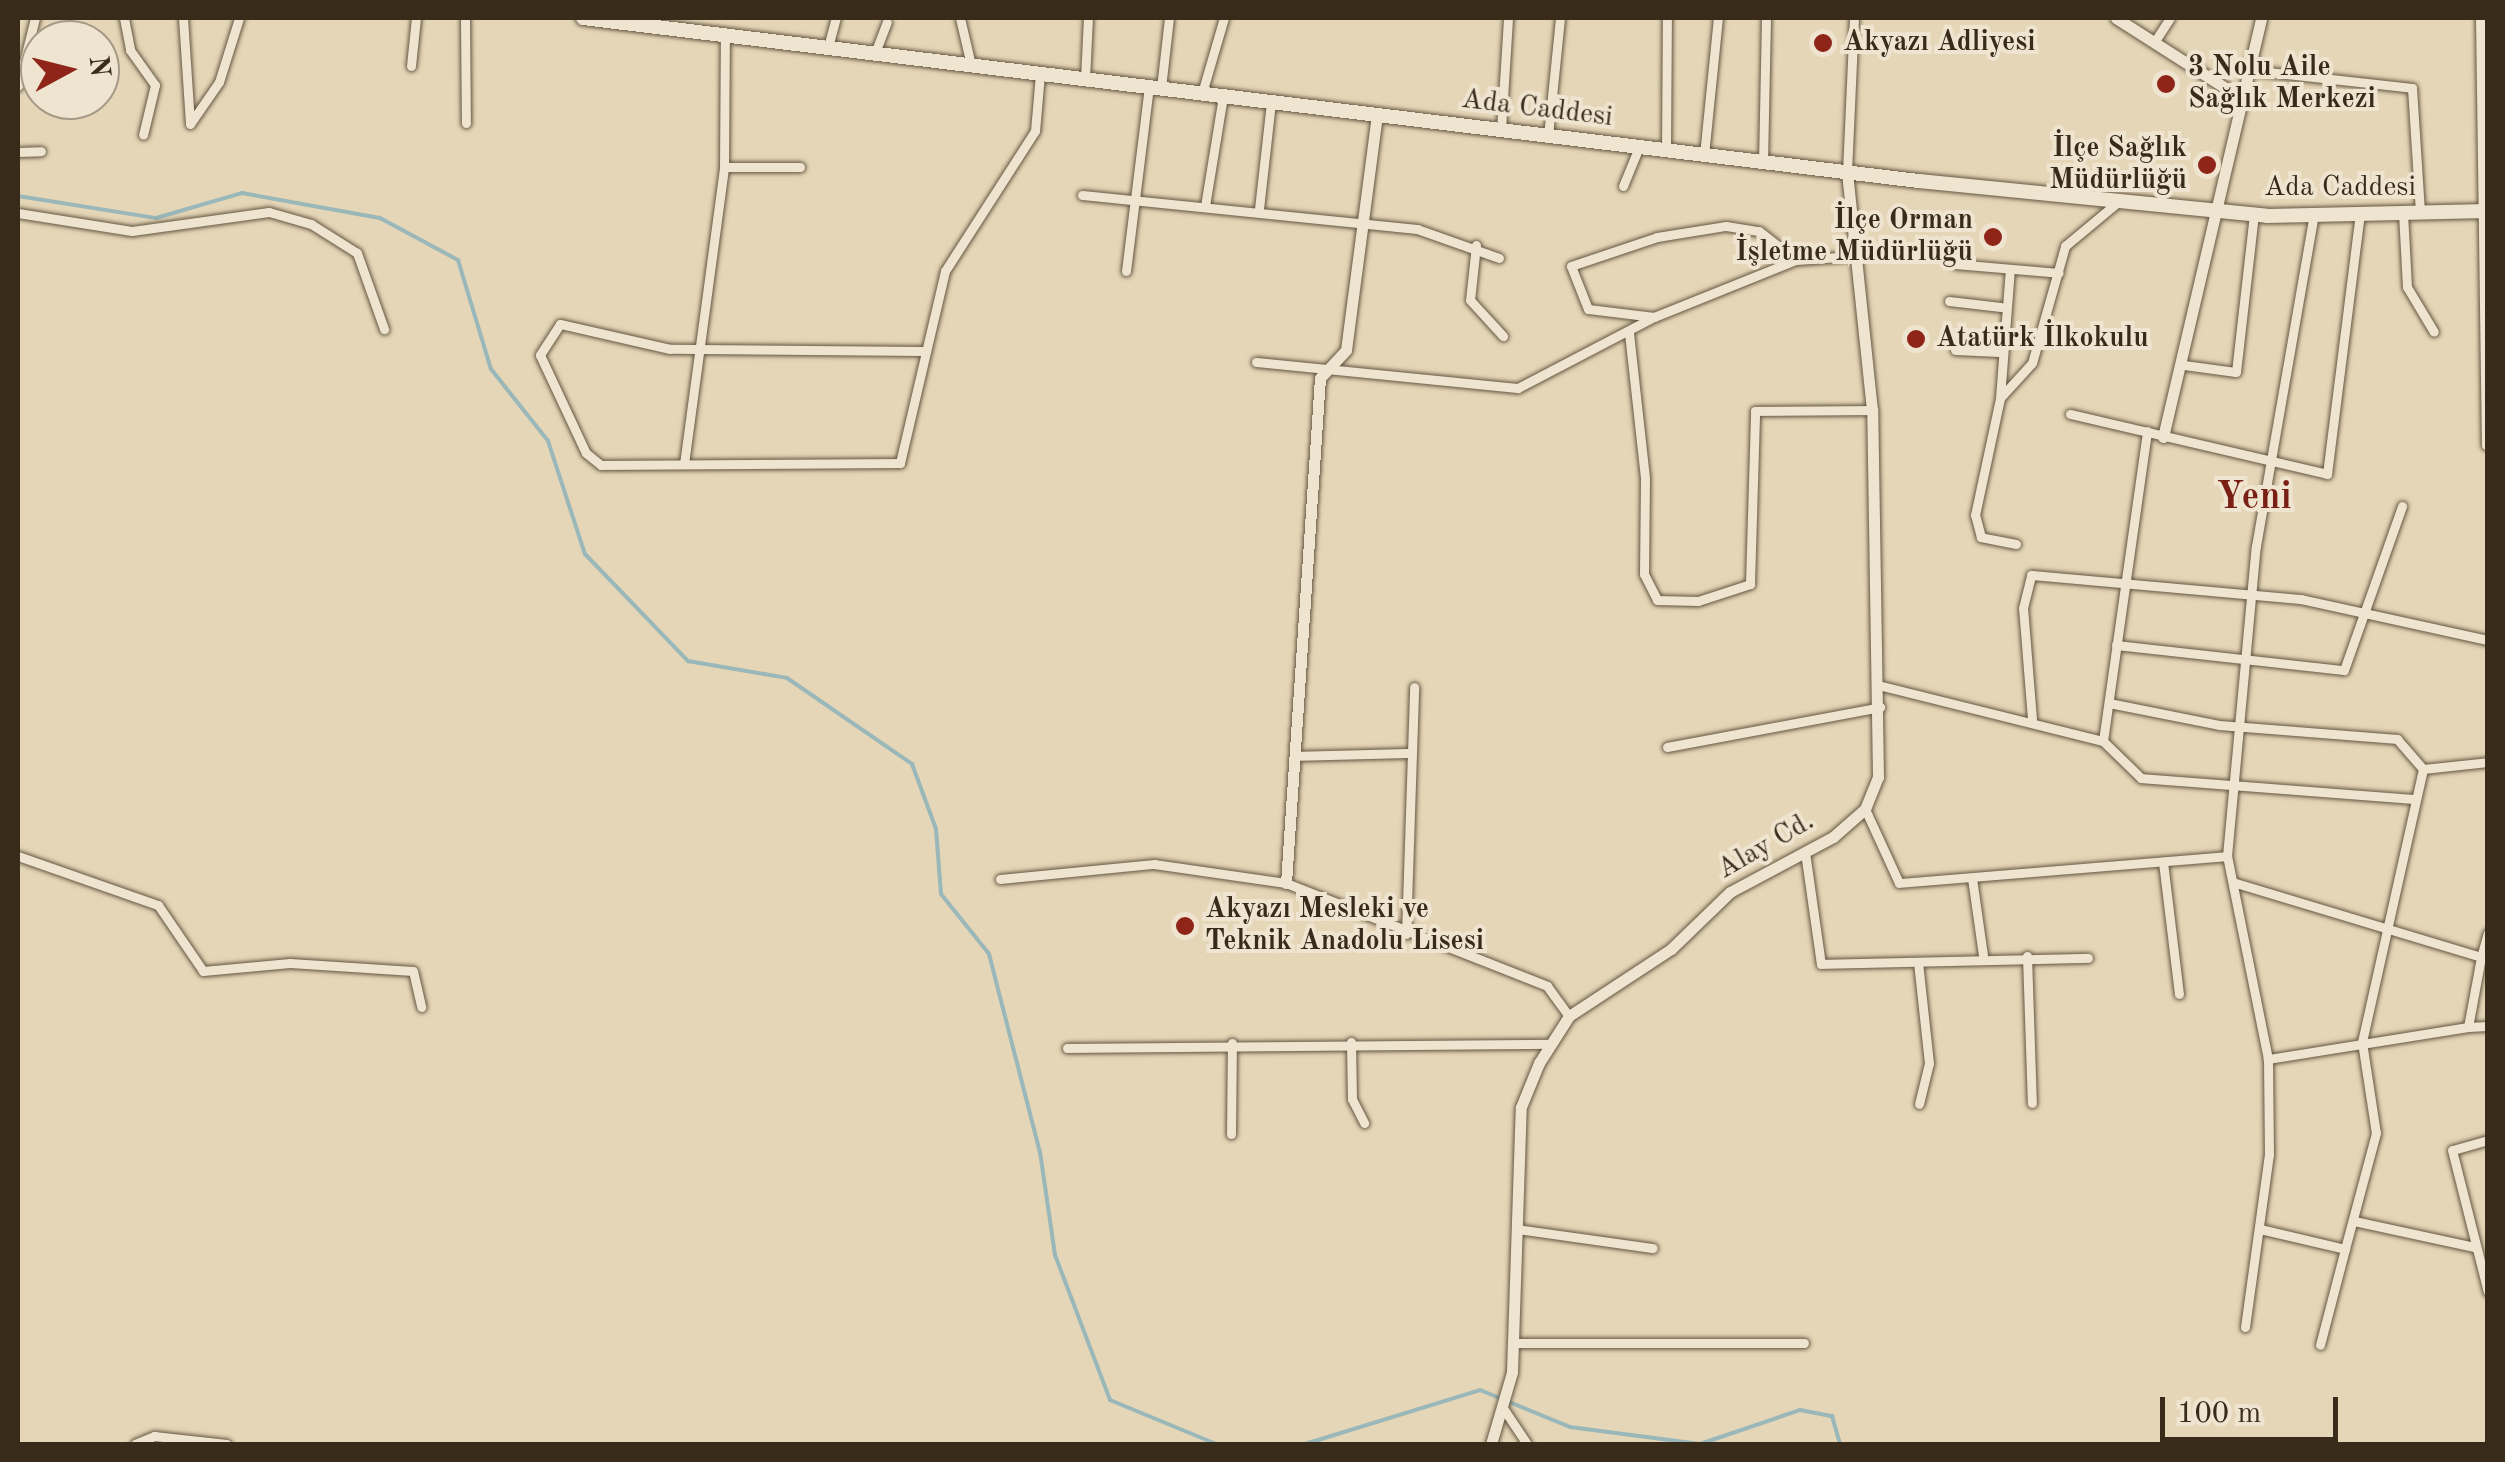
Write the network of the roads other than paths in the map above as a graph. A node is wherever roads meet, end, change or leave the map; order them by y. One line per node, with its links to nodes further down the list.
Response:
1 (36, 18): 34 (street)
2 (124, 18): 43 (street)
3 (183, 18): 4 (street)
4 (239, 18)
5 (416, 18): 30 (street)
6 (464, 18): 41 (street)
7 (584, 18): 24 (main road, Ada Caddesi)
8 (836, 18): 27 (street)
9 (960, 18): 29 (street)
10 (1088, 18): 33 (street)
11 (1169, 18): 35 (street)
12 (1224, 18): 36 (street)
13 (1508, 18): 42 (street)
14 (1560, 18): 44 (street)
15 (1666, 18): 46 (street)
16 (1718, 18): 49 (street)
17 (1766, 18): 50 (street)
18 (1854, 18): 53 (street)
19 (2116, 18): 26 (street)
20 (2170, 18): 26 (street)
21 (2261, 18): 31 (street)
22 (2480, 18): 61 (street)
23 (887, 22): 28 (street)
24 (697, 24): 25 (main road, Ada Caddesi)
25 (725, 35): 27 (main road, Ada Caddesi); 51 (street)
26 (2154, 41): 38 (street)
27 (828, 48): 28 (main road, Ada Caddesi)
28 (875, 53): 29 (main road, Ada Caddesi)
29 (970, 65): 32 (main road, Ada Caddesi)
30 (411, 66)
31 (2250, 70): 38 (street); 63 (street)
32 (1040, 74): 33 (main road, Ada Caddesi); 86 (street)
33 (1086, 79): 35 (main road, Ada Caddesi)
34 (18, 86)
35 (1155, 88): 36 (main road, Ada Caddesi); 56 (street)
36 (1202, 94): 37 (main road, Ada Caddesi)
37 (1223, 96): 39 (main road, Ada Caddesi); 58 (street)
38 (2244, 100): 60 (street)
39 (1272, 102): 40 (main road, Ada Caddesi); 59 (street)
40 (1377, 115): 42 (main road, Ada Caddesi); 68 (street)
41 (466, 124)
42 (1501, 130): 44 (main road, Ada Caddesi)
43 (143, 135)
44 (1548, 136): 45 (main road, Ada Caddesi)
45 (1639, 147): 46 (main road, Ada Caddesi); 54 (street)
46 (1666, 150): 49 (main road, Ada Caddesi)
47 (18, 152): 48 (street)
48 (40, 152)
49 (1704, 155): 50 (main road, Ada Caddesi)
50 (1763, 162): 53 (main road, Ada Caddesi)
51 (724, 167): 52 (street); 84 (street)
52 (800, 167)
53 (1847, 172): 57 (main road, Ada Caddesi); 70 (street)
54 (1623, 186)
55 (1082, 195): 56 (street)
56 (1137, 201): 58 (street); 75 (street)
57 (2119, 201): 60 (main road, Ada Caddesi); 76 (street)
58 (1206, 206): 59 (street)
59 (1259, 209): 68 (street)
60 (2220, 211): 64 (main road, Ada Caddesi); 89 (street)
61 (2483, 211): 63 (main road, Ada Caddesi); 96 (street)
62 (18, 213): 80 (street)
63 (2420, 213): 66 (main road, Ada Caddesi)
64 (2254, 214): 67 (main road, Ada Caddesi); 89 (street)
65 (2360, 214): 66 (main road, Ada Caddesi); 67 (main road, Ada Caddesi); 98 (street)
66 (2404, 214): 81 (street)
67 (2314, 215): 98 (street)
68 (1363, 224): 69 (street); 90 (street)
69 (1476, 245): 71 (street); 83 (street)
70 (1854, 256): 72 (street); 92 (street)
71 (1500, 258)
72 (1796, 260): 79 (street); 79 (street)
73 (1955, 264): 74 (street)
74 (2010, 269): 76 (street); 78 (street)
75 (1126, 271)
76 (2059, 273): 91 (street)
77 (1949, 301): 78 (street)
78 (2001, 307): 87 (street)
79 (1654, 317): 82 (street)
80 (384, 329)
81 (2434, 332)
82 (1628, 333): 90 (street); 92 (street)
83 (1503, 336)
84 (702, 350): 86 (street); 97 (street); 97 (street)
85 (1955, 350): 87 (street)
86 (923, 351): 97 (street)
87 (1999, 352): 91 (street)
88 (1256, 362): 90 (street)
89 (2184, 365): 95 (street)
90 (1328, 372): 116 (street)
91 (2000, 398): 100 (street)
92 (1872, 410): 107 (street)
93 (2070, 414): 94 (street)
94 (2146, 432): 95 (street); 101 (street)
95 (2163, 437): 98 (street)
96 (2486, 444)
97 (684, 464)
98 (2268, 466): 102 (street)
99 (2402, 506): 103 (street)
100 (2016, 544)
101 (2120, 582): 102 (street); 105 (street); 111 (street)
102 (2250, 594): 103 (street); 106 (street)
103 (2370, 610): 104 (street); 106 (street)
104 (2488, 640)
105 (2116, 645): 106 (street); 109 (street)
106 (2245, 657): 112 (street)
107 (1882, 686): 110 (street); 111 (street)
108 (1414, 687): 115 (street)
109 (2110, 703): 112 (street); 113 (street)
110 (1881, 707): 114 (street); 121 (street)
111 (2032, 719): 113 (street)
112 (2243, 723): 118 (street); 119 (street)
113 (2102, 740): 119 (street)
114 (1666, 747)
115 (1412, 753): 116 (street); 132 (street)
116 (1296, 756): 128 (street)
117 (2488, 762): 118 (street)
118 (2423, 769): 120 (street)
119 (2234, 786): 120 (street); 124 (street)
120 (2412, 800): 130 (street)
121 (1864, 808): 122 (street, Alay Cd.); 126 (street)
122 (1805, 852): 137 (street); 140 (street, Alay Cd.)
123 (18, 856): 139 (street)
124 (2227, 856): 125 (street); 129 (street)
125 (2163, 862): 126 (street); 138 (street)
126 (1972, 878): 133 (street)
127 (1000, 879): 128 (street)
128 (1286, 883): 132 (street)
129 (2236, 883): 130 (street); 148 (street)
130 (2382, 928): 135 (street); 144 (street)
131 (2488, 933): 135 (street)
132 (1406, 934): 140 (street)
133 (1983, 955): 134 (street); 137 (street)
134 (2027, 956): 136 (street); 149 (street)
135 (2481, 957): 142 (street)
136 (2088, 958)
137 (1918, 962): 150 (street)
138 (2179, 994)
139 (422, 1007)
140 (1569, 1016): 146 (street, Alay Cd.)
141 (2488, 1026): 142 (street)
142 (2468, 1027): 144 (street)
143 (1351, 1042): 145 (street); 146 (street); 151 (street)
144 (2362, 1042): 148 (street); 154 (street)
145 (1232, 1043): 147 (street); 152 (street)
146 (1552, 1044): 155 (street, Alay Cd.)
147 (1067, 1048)
148 (2268, 1059): 156 (street)
149 (2032, 1103)
150 (1919, 1104)
151 (1364, 1124)
152 (1231, 1134)
153 (2488, 1140): 157 (street)
154 (2354, 1222): 157 (street); 159 (street)
155 (1517, 1229): 158 (street); 162 (street, Alay Cd.)
156 (2260, 1229): 159 (street); 161 (street)
157 (2474, 1246): 160 (street)
158 (1653, 1248)
159 (2345, 1249): 164 (street)
160 (2488, 1292)
161 (2244, 1327)
162 (1513, 1343): 163 (street); 165 (street, Alay Cd.)
163 (1804, 1343)
164 (2320, 1345)
165 (1502, 1411): 168 (street, Alay Cd.); 169 (street)
166 (135, 1444): 167 (street)
167 (227, 1444)
168 (1490, 1444)
169 (1527, 1444)

